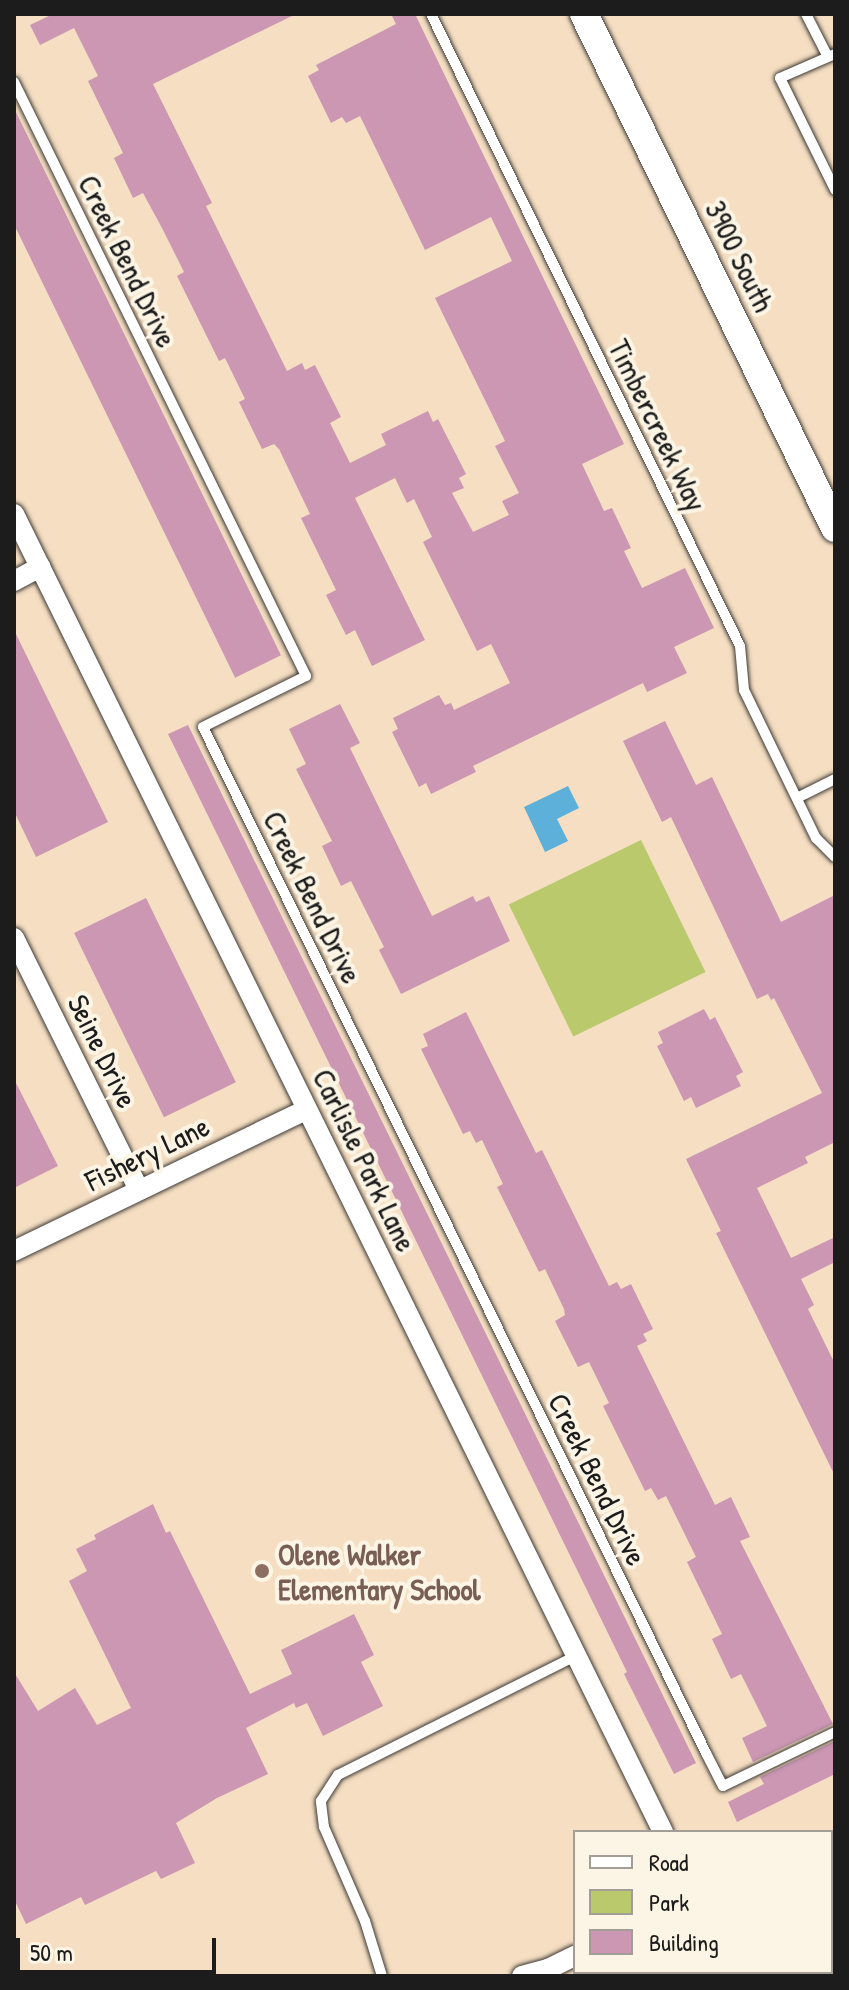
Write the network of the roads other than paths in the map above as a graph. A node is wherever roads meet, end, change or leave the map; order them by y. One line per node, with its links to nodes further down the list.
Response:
1 (431, 14): 12 (lane, Timbercreek Way)
2 (584, 14): 8 (main road, 3900 South)
3 (806, 14): 4 (lane)
4 (831, 54): 6 (lane)
5 (14, 82): 19 (lane, Creek Bend Drive)
6 (835, 190)
7 (14, 514): 9 (street, Carlisle Park Lane)
8 (835, 528)
9 (40, 567): 10 (street); 15 (street, Carlisle Park Lane)
10 (14, 581)
11 (835, 779): 12 (lane)
12 (797, 798): 13 (lane, Timbercreek Way)
13 (835, 857)
14 (14, 938): 16 (street, Seine Drive)
15 (306, 1110): 16 (street, Fishery Lane); 18 (street, Carlisle Park Lane)
16 (139, 1190): 17 (street, Fishery Lane)
17 (14, 1251)
18 (576, 1656): 20 (street, Carlisle Park Lane); 22 (lane)
19 (835, 1732)
20 (662, 1830)
21 (573, 1957): 23 (street)
22 (382, 1976)
23 (522, 1976)

